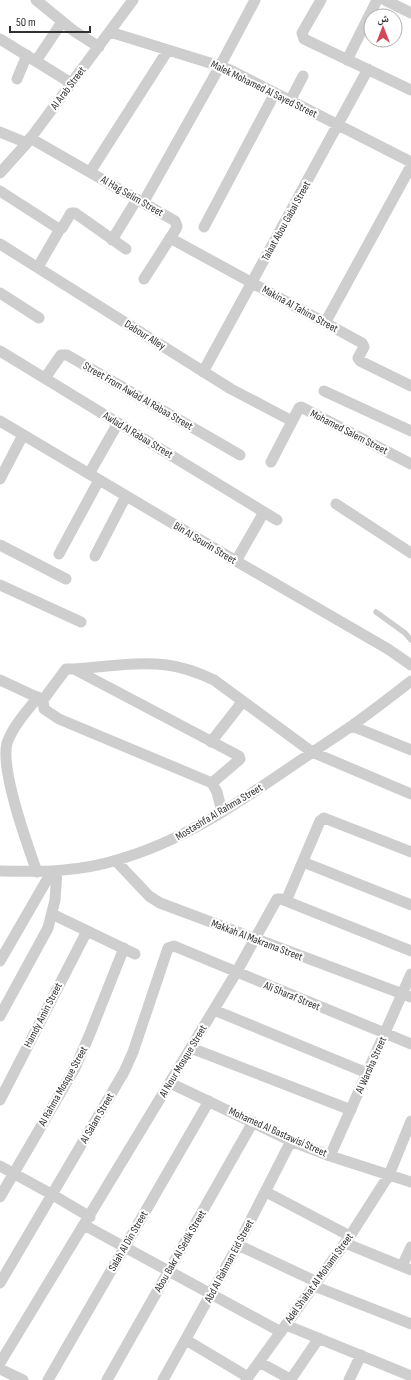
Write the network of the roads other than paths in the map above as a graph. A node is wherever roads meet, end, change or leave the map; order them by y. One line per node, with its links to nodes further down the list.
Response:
1 (36, 0): 8 (street)
2 (132, 0): 9 (street, Al Arab Street)
3 (255, 0): 15 (street)
4 (320, 0): 14 (street)
5 (377, 0): 14 (street)
6 (385, 0): 7 (street)
7 (411, 13)
8 (62, 22): 11 (street); 13 (street)
9 (110, 32): 11 (street, Al Arab Street); 12 (street, Malek Mohamed Al Sayed Street)
10 (0, 39): 13 (street)
11 (99, 47): 19 (street, Al Arab Street)
12 (168, 50): 15 (street, Malek Mohamed Al Sayed Street); 28 (street)
13 (31, 58): 18 (street); 19 (street)
14 (347, 60): 16 (street)
15 (220, 66): 21 (street, Malek Mohamed Al Sayed Street); 31 (street)
16 (368, 69): 20 (street); 23 (street, Talaat Abou Gabal Street)
17 (303, 76): 22 (street)
18 (17, 79)
19 (71, 83): 25 (street, Al Arab Street)
20 (411, 90)
21 (275, 93): 22 (street, Malek Mohamed Al Sayed Street); 32 (street)
22 (290, 101): 23 (street, Malek Mohamed Al Sayed Street)
23 (338, 125): 26 (street, Malek Mohamed Al Sayed Street); 40 (street, Talaat Abou Gabal Street)
24 (0, 132): 25 (street, Al Hag Selim Street)
25 (28, 140): 28 (street, Al Hag Selim Street); 29 (street, Al Arab Street)
26 (411, 162)
27 (411, 166): 43 (street)
28 (90, 172): 31 (street, Al Hag Selim Street)
29 (0, 173)
30 (0, 191): 33 (street)
31 (140, 201): 34 (street, Al Hag Selim Street); 35 (street)
32 (204, 227)
33 (60, 229): 35 (street); 38 (street)
34 (170, 238): 39 (street, Al Hag Selim Street); 40 (street, Makina Al Tahina Street)
35 (112, 240): 37 (street)
36 (0, 244): 38 (street, Dabour Alley)
37 (126, 249)
38 (38, 267): 45 (street, Dabour Alley)
39 (144, 279)
40 (252, 283): 43 (street, Makina Al Tahina Street); 45 (street, Talaat Abou Gabal Street)
41 (0, 293): 42 (street)
42 (39, 318)
43 (325, 323): 47 (street, Makina Al Tahina Street)
44 (0, 351): 46 (street, Awlad Al Rabaa Street)
45 (203, 372): 50 (street, Dabour Alley)
46 (45, 378): 51 (street, Awlad Al Rabaa Street); 54 (street, Street From Awlad Al Rabaa Street)
47 (411, 386)
48 (324, 391): 52 (street)
49 (0, 421): 53 (street, Bin Al Sourin Street)
50 (292, 421): 55 (street, Mohamed Salem Street); 56 (street, Mohamed Salem Street)
51 (118, 423): 57 (street); 61 (street, Awlad Al Rabaa Street)
52 (411, 431)
53 (23, 435): 57 (street, Bin Al Sourin Street); 58 (street)
54 (240, 456)
55 (272, 462)
56 (411, 464)
57 (94, 477): 59 (street, Bin Al Sourin Street); 65 (street)
58 (0, 479)
59 (126, 496): 66 (street); 67 (street, Bin Al Sourin Street)
60 (336, 504): 64 (street)
61 (264, 512): 62 (street, Awlad Al Rabaa Street); 67 (street)
62 (277, 520)
63 (0, 545): 68 (street)
64 (411, 553)
65 (59, 554)
66 (95, 556)
67 (236, 561): 73 (street, Bin Al Sourin Street)
68 (66, 579)
69 (0, 585): 71 (street)
70 (376, 612): 72 (lane)
71 (81, 622)
72 (411, 640)
73 (411, 665)
74 (74, 669): 77 (street); 78 (street); 80 (street)
75 (0, 680): 77 (street)
76 (411, 681): 79 (street, Mostashfa Al Rahma Street)
77 (41, 698): 83 (street); 91 (street)
78 (243, 701): 80 (street); 82 (street)
79 (352, 726): 81 (street); 82 (street, Mostashfa Al Rahma Street)
80 (211, 742): 83 (street)
81 (411, 750)
82 (312, 752): 84 (street); 85 (street, Mostashfa Al Rahma Street)
83 (212, 782): 85 (street)
84 (411, 794)
85 (222, 812): 87 (street, Mostashfa Al Rahma Street)
86 (411, 852): 88 (street)
87 (116, 861): 90 (street, Mostashfa Al Rahma Street); 96 (street, Makkah Al Makrama Street)
88 (303, 862): 92 (street); 93 (street)
89 (0, 871): 91 (street, Mostashfa Al Rahma Street)
90 (54, 871): 91 (street, Mostashfa Al Rahma Street); 94 (street); 101 (street)
91 (38, 872)
92 (283, 900): 96 (street, Al Nour Mosque Street); 99 (street)
93 (411, 905)
94 (52, 914): 95 (street); 106 (street)
95 (87, 930): 98 (street); 112 (street, Hamdy Amin Street)
96 (255, 939): 102 (street, Al Nour Mosque Street); 104 (street, Makkah Al Makrama Street)
97 (174, 946): 102 (street, Ali Sharaf Street); 124 (street, Al Salam Street)
98 (124, 948): 100 (street); 120 (street, Al Rahma Mosque Street)
99 (411, 951)
100 (135, 954)
101 (0, 961)
102 (236, 973): 105 (street, Al Nour Mosque Street); 107 (street, Ali Sharaf Street)
103 (411, 974): 104 (street, Al Warsha Street)
104 (407, 996): 107 (street, Al Warsha Street)
105 (214, 1010): 109 (street, Al Nour Mosque Street); 110 (street)
106 (0, 1016)
107 (385, 1034): 108 (street, Ali Sharaf Street); 110 (street, Al Warsha Street)
108 (411, 1044)
109 (191, 1048): 111 (street, Al Nour Mosque Street); 114 (street)
110 (368, 1073): 114 (street, Al Warsha Street)
111 (170, 1083): 113 (street, Mohamed Al Bastawisi Street); 126 (street, Al Nour Mosque Street)
112 (0, 1100)
113 (209, 1101): 116 (street, Mohamed Al Bastawisi Street); 129 (street, Salah Al Din Street)
114 (351, 1110): 118 (street, Al Warsha Street)
115 (411, 1121): 121 (street, Adel Shahat Al Mohami Street)
116 (253, 1122): 117 (street, Mohamed Al Bastawisi Street); 132 (street, Abou Bakr Al Sedik Street)
117 (291, 1141): 118 (street, Mohamed Al Bastawisi Street); 123 (street, Abd Al Rahman Eid Street)
118 (330, 1156): 121 (street, Mohamed Al Bastawisi Street)
119 (0, 1166): 120 (street)
120 (13, 1173): 124 (street); 125 (street, Al Rahma Mosque Street)
121 (389, 1175): 122 (street, Mohamed Al Bastawisi Street); 127 (street, Adel Shahat Al Mohami Street)
122 (411, 1182)
123 (266, 1192): 127 (street); 128 (street, Abd Al Rahman Eid Street)
124 (53, 1195): 126 (street); 133 (street, Al Salam Street)
125 (0, 1197)
126 (87, 1221): 129 (street); 142 (street, Al Nour Mosque Street)
127 (347, 1239): 131 (street); 134 (street, Adel Shahat Al Mohami Street)
128 (238, 1245): 134 (street); 135 (street, Abd Al Rahman Eid Street)
129 (125, 1247): 132 (street); 147 (street, Salah Al Din Street)
130 (411, 1247): 131 (street)
131 (407, 1268)
132 (168, 1270): 135 (street); 148 (street, Abou Bakr Al Sedik Street)
133 (0, 1283)
134 (315, 1284): 136 (street); 137 (street, Adel Shahat Al Mohami Street)
135 (212, 1294): 137 (street); 139 (street, Abd Al Rahman Eid Street)
136 (411, 1324)
137 (283, 1328): 138 (street); 141 (street, Adel Shahat Al Mohami Street)
138 (319, 1338): 140 (street); 150 (street)
139 (186, 1340): 145 (street); 149 (street, Abd Al Rahman Eid Street)
140 (361, 1355): 144 (street); 151 (street)
141 (259, 1362): 145 (street, Adel Shahat Al Mohami Street); 150 (street)
142 (0, 1363)
143 (0, 1368): 146 (street)
144 (411, 1376)
145 (247, 1379)
146 (23, 1380)
147 (48, 1380)
148 (107, 1380)
149 (163, 1380)
150 (292, 1380)
151 (349, 1380)

